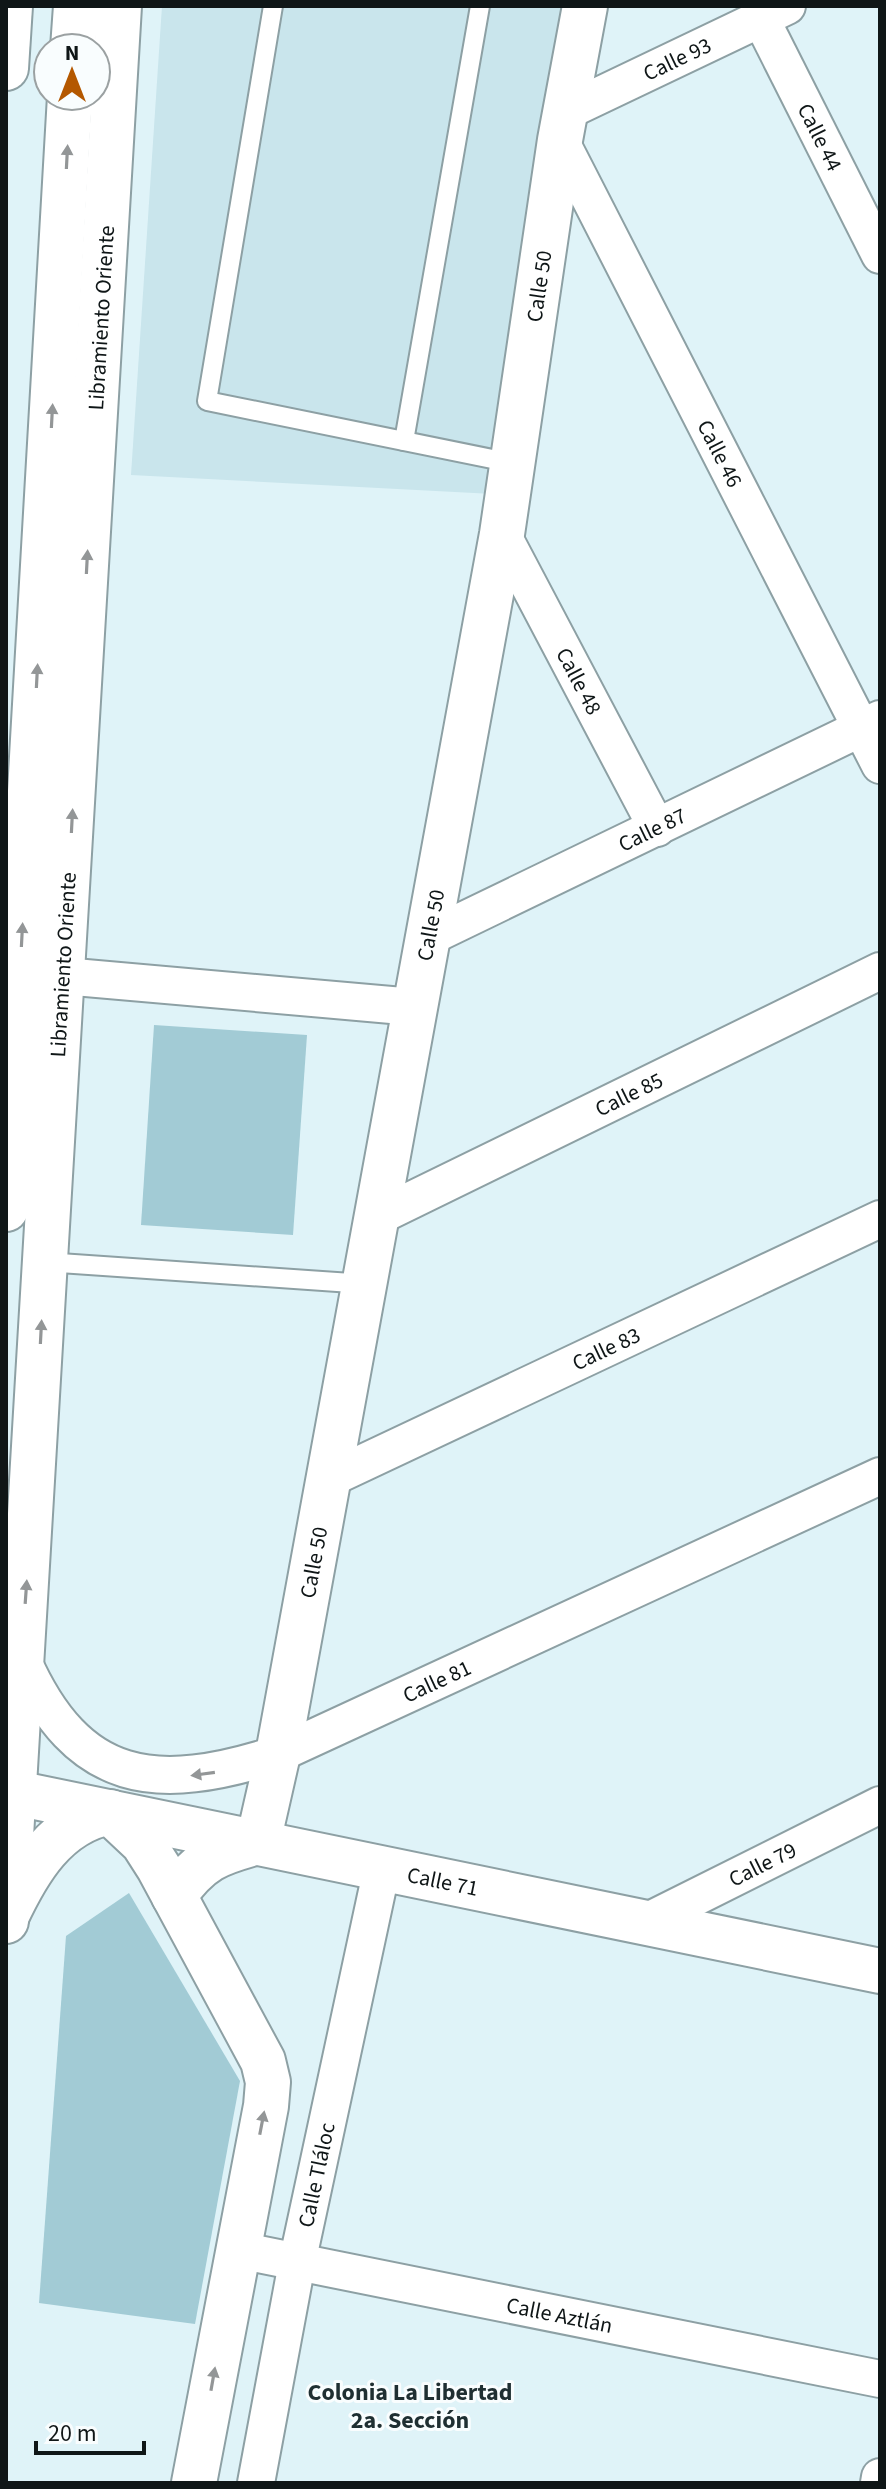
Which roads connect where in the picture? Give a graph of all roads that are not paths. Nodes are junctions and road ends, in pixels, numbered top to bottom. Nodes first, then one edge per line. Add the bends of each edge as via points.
1 (10, 6) edge
2 (76, 6) edge
3 (119, 6) edge
4 (273, 6) edge
5 (480, 6) edge
6 (585, 6) edge
7 (774, 12) edge
8 (74, 32) edge
9 (6, 68) edge
10 (69, 112) edge
11 (562, 126) junction
12 (880, 255) edge
13 (404, 441) junction
14 (512, 463) junction
15 (502, 534) junction
16 (871, 723) edge
17 (880, 765) edge
18 (657, 828) junction
19 (425, 939) junction
20 (880, 971) edge
21 (63, 976) junction
22 (414, 1007) junction
23 (6, 1209) edge
24 (379, 1216) junction
25 (880, 1219) edge
26 (45, 1262) junction
27 (367, 1284) junction
28 (880, 1476) edge
29 (331, 1478) junction
30 (14, 1676) edge
31 (278, 1754) junction
32 (10, 1792) edge
33 (880, 1805) edge
34 (110, 1812) junction
35 (258, 1842) junction
36 (382, 1868) junction
37 (174, 1896) junction
38 (6, 1917) edge
39 (646, 1922) junction
40 (880, 1971) edge
41 (238, 2250) junction
42 (297, 2263) junction
43 (880, 2379) edge
44 (880, 2477) edge
45 (194, 2483) edge
46 (256, 2483) edge
47 (879, 2483) edge

1 - 9 main road
2 - 8 main road
21 -> 3 main road, Libramiento Oriente
4 - 13 lane via 207,401
5 - 13 lane
6 - 11 main road, Calle 50
7 - 11 street, Calle 93
7 - 12 street, Calle 44
23 -> 10 main road, Libramiento Oriente
11 - 14 main road, Calle 50
11 - 16 street, Calle 46
13 - 14 lane
14 - 15 main road, Calle 50
15 - 18 street, Calle 48
15 - 19 main road, Calle 50
16 - 17 street, Calle 46
16 - 18 street, Calle 87
18 - 19 street, Calle 87
19 - 22 main road, Calle 50
20 - 24 street, Calle 85
21 - 22 street
21 - 26 main road, Libramiento Oriente
22 - 24 main road, Calle 50
24 - 27 main road, Calle 50
25 - 29 street, Calle 83
26 - 27 lane
30 -> 26 main road, Libramiento Oriente
27 - 29 main road, Calle 50
28 - 31 street, Calle 81
29 - 31 main road, Calle 50
31 -> 30 street, Calle 81 via 186,1776 115,1765 87,1751 62,1729
30 - 32 main road, Libramiento Oriente
31 - 35 main road, Calle 50
32 - 34 main road, Calle 71
32 - 38 main road, Libramiento Oriente
33 - 39 street, Calle 79
34 - 35 main road, Calle 71
34 - 37 main road via 143,1843
34 - 38 main road via 80,1822 45,1851
35 - 36 main road, Calle 71
35 - 37 main road via 207,1859
36 - 39 main road, Calle 71
36 - 42 street, Calle Tláloc
41 -> 37 main road via 268,2082 263,2061
39 - 40 main road, Calle 71
41 - 42 street, Calle Aztlán
45 -> 41 main road
42 - 43 street, Calle Aztlán
42 - 46 street, Calle Tláloc
44 - 47 street

